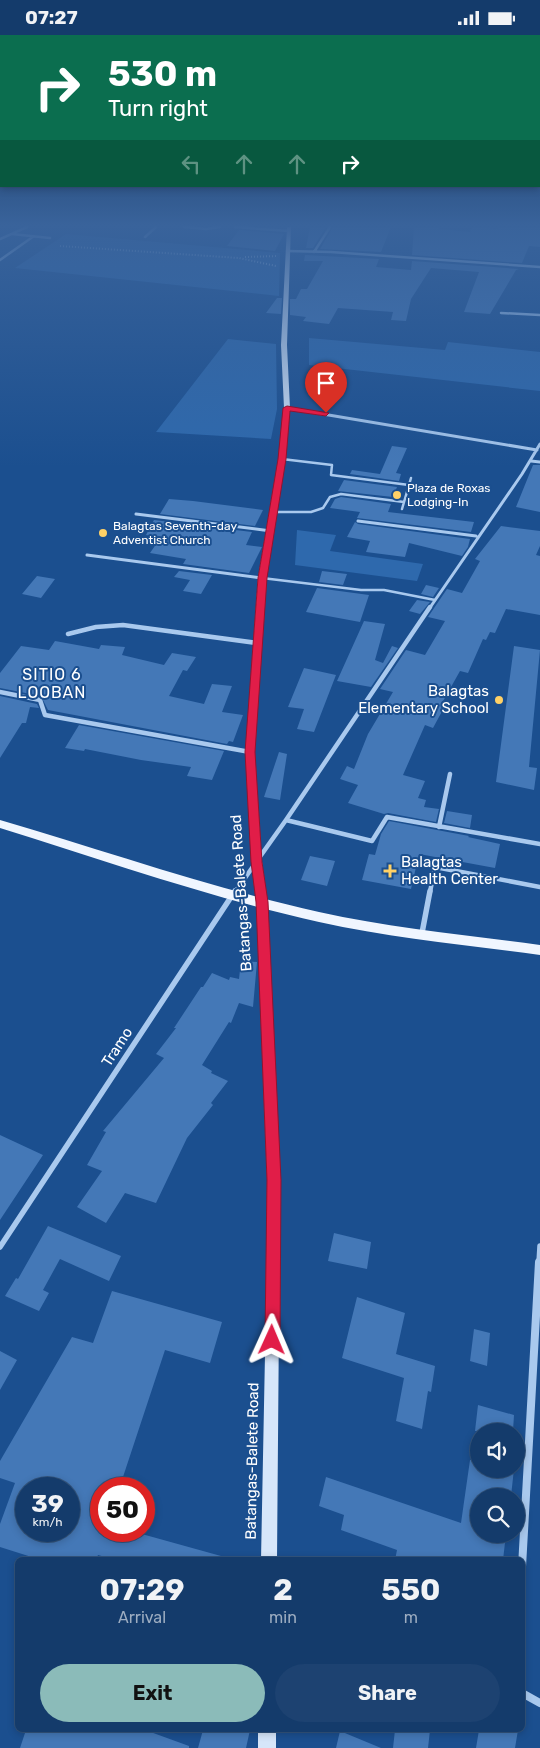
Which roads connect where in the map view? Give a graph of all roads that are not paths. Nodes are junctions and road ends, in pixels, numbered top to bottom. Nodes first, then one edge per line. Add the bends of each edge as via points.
1 (285, 307) edge
2 (501, 313) dead end
3 (540, 315) edge
4 (287, 408) junction
5 (540, 444) edge
6 (536, 450) junction
7 (282, 459) junction
8 (531, 461) junction
9 (540, 462) edge
10 (411, 478) dead end
11 (409, 485) junction
12 (404, 502) junction
13 (402, 509) dead end
14 (273, 512) junction
15 (136, 514) dead end
16 (358, 521) dead end
17 (271, 531) junction
18 (476, 536) junction
19 (87, 555) dead end
20 (262, 578) junction
21 (435, 600) junction
22 (68, 634) dead end
23 (257, 643) junction
24 (0, 692) edge
25 (250, 752) junction
26 (450, 774) dead end
27 (286, 820) junction
28 (0, 824) edge
29 (439, 827) junction
30 (540, 845) edge
31 (257, 862) junction
32 (540, 887) edge
33 (234, 894) junction
34 (262, 902) junction
35 (422, 933) junction
36 (540, 949) edge
37 (540, 1246) edge
38 (0, 1247) edge
39 (269, 1557) edge
40 (523, 1557) edge
41 (525, 1695) edge
42 (540, 1703) edge
43 (267, 1732) edge
44 (267, 1748) edge

1 - 4 main road, Batangas-Balete Road
2 - 3 street
4 - 6 street
4 - 7 main road, Batangas-Balete Road
5 - 6 street, Tramo
6 - 8 street, Tramo
7 - 11 lane via 332,465 331,475
7 - 14 main road, Batangas-Balete Road
8 - 9 street
8 - 18 street, Tramo
10 - 11 lane
11 - 12 lane
12 - 13 lane
12 - 14 lane via 342,494 330,497 323,508 311,512
14 - 17 main road, Batangas-Balete Road
15 - 17 street
16 - 18 street
17 - 20 main road, Batangas-Balete Road
18 - 21 street, Tramo
19 - 20 street
20 - 21 lane via 384,590
20 - 23 main road, Batangas-Balete Road
21 - 27 street, Tramo
22 - 23 street via 123,625
23 - 25 main road, Batangas-Balete Road
24 - 25 street via 40,700 45,715
25 - 31 main road, Batangas-Balete Road
26 - 29 street
27 - 29 street via 372,841 387,817
27 - 31 street, Tramo
28 - 33 main road
29 - 30 street
31 - 33 street, Tramo
31 - 34 main road, Batangas-Balete Road
32 - 35 street via 435,867
33 - 34 main road
33 - 38 street, Tramo
34 - 35 main road via 360,925
34 - 39 main road, Batangas-Balete Road via 274,1200
35 - 36 main road
37 - 40 street
41 - 42 street
43 - 44 main road

